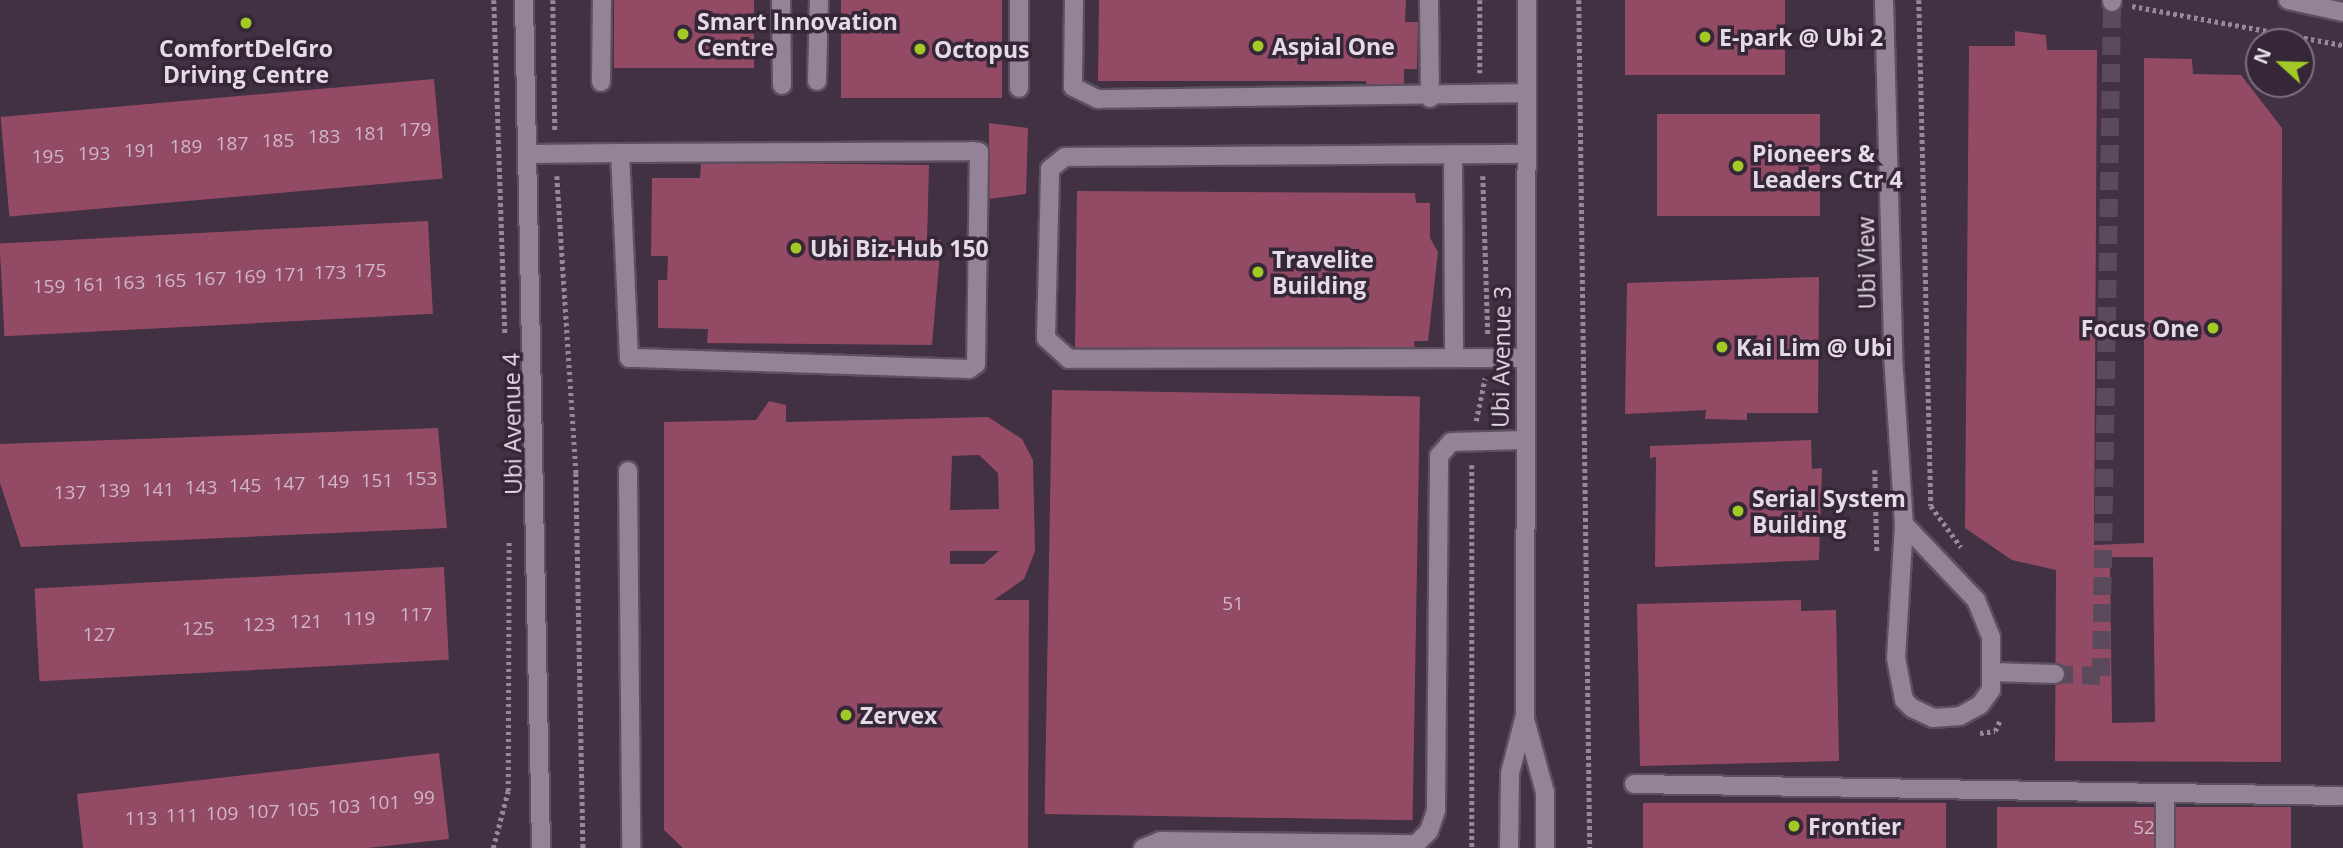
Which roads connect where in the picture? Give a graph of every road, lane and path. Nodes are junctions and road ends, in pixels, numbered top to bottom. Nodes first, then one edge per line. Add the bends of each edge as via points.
1 (494, 0) edge
2 (524, 0) edge
3 (553, 0) edge
4 (602, 0) edge
5 (781, 0) edge
6 (818, 0) edge
7 (1019, 0) edge
8 (1074, 0) edge
9 (1429, 0) edge
10 (1527, 0) edge
11 (1579, 0) edge
12 (1884, 0) edge
13 (1919, 0) edge
14 (2288, 0) edge
15 (2112, 1) edge
16 (2343, 12) edge
17 (2343, 45) edge
18 (817, 81) dead end
19 (601, 82) dead end
20 (782, 86) dead end
21 (1019, 88) dead end
22 (1526, 93) junction
23 (1430, 98) junction
24 (620, 153) junction
25 (531, 154) junction
26 (555, 154) junction
27 (1527, 154) junction
28 (1453, 155) junction
29 (505, 346) dead end
30 (1454, 358) junction
31 (1526, 358) junction
32 (1525, 440) junction
33 (628, 471) dead end
34 (1904, 524) junction
35 (509, 528) dead end
36 (1967, 555) dead end
37 (1991, 673) junction
38 (2055, 674) tunnel mouth
39 (2006, 710) dead end
40 (1525, 715) junction
41 (1972, 734) dead end
42 (1634, 783) dead end
43 (2165, 793) junction
44 (2341, 796) dead end
45 (493, 848) edge
46 (541, 848) edge
47 (583, 848) edge
48 (631, 848) edge
49 (1143, 848) edge
50 (1509, 848) edge
51 (1545, 848) edge
52 (1590, 848) edge
53 (2165, 848) edge

1 - 29 path
2 - 25 street, Ubi Avenue 4
3 - 26 path
4 - 19 street
5 - 20 street
6 - 18 street
7 - 21 street
8 - 23 street via 1071,76 1083,95
9 - 23 street
10 - 22 street, Ubi Avenue 3
11 - 52 path
12 - 34 street, Ubi View via 1893,355
13 - 36 path via 1931,506
14 - 16 street
15 - 17 path
22 - 23 street
22 - 27 street, Ubi Avenue 3
24 - 24 street via 629,358 969,369 976,364 979,152
24 - 26 street
25 - 26 street
25 - 46 street, Ubi Avenue 4
26 - 47 path via 576,473
27 - 28 street
27 - 31 street, Ubi Avenue 3
28 - 30 street
28 - 30 street via 1065,157 1050,169 1046,338 1069,359
30 - 31 street
31 - 32 street, Ubi Avenue 3
32 - 40 street, Ubi Avenue 3
32 - 49 street via 1451,442 1439,456 1436,811 1429,831 1416,844 1160,841
33 - 48 street
34 - 37 street, Ubi View via 1976,600 1991,637
34 - 37 street, Ubi View via 1896,658 1903,699 1933,718 1960,716 1980,705 1990,690
35 - 45 path via 508,791
37 - 38 street
39 - 41 path via 1995,731
40 - 50 street, Ubi Avenue 3 via 1510,773
40 - 51 street, Ubi Avenue 3 via 1545,792
42 - 43 street
43 - 44 street
43 - 53 street

